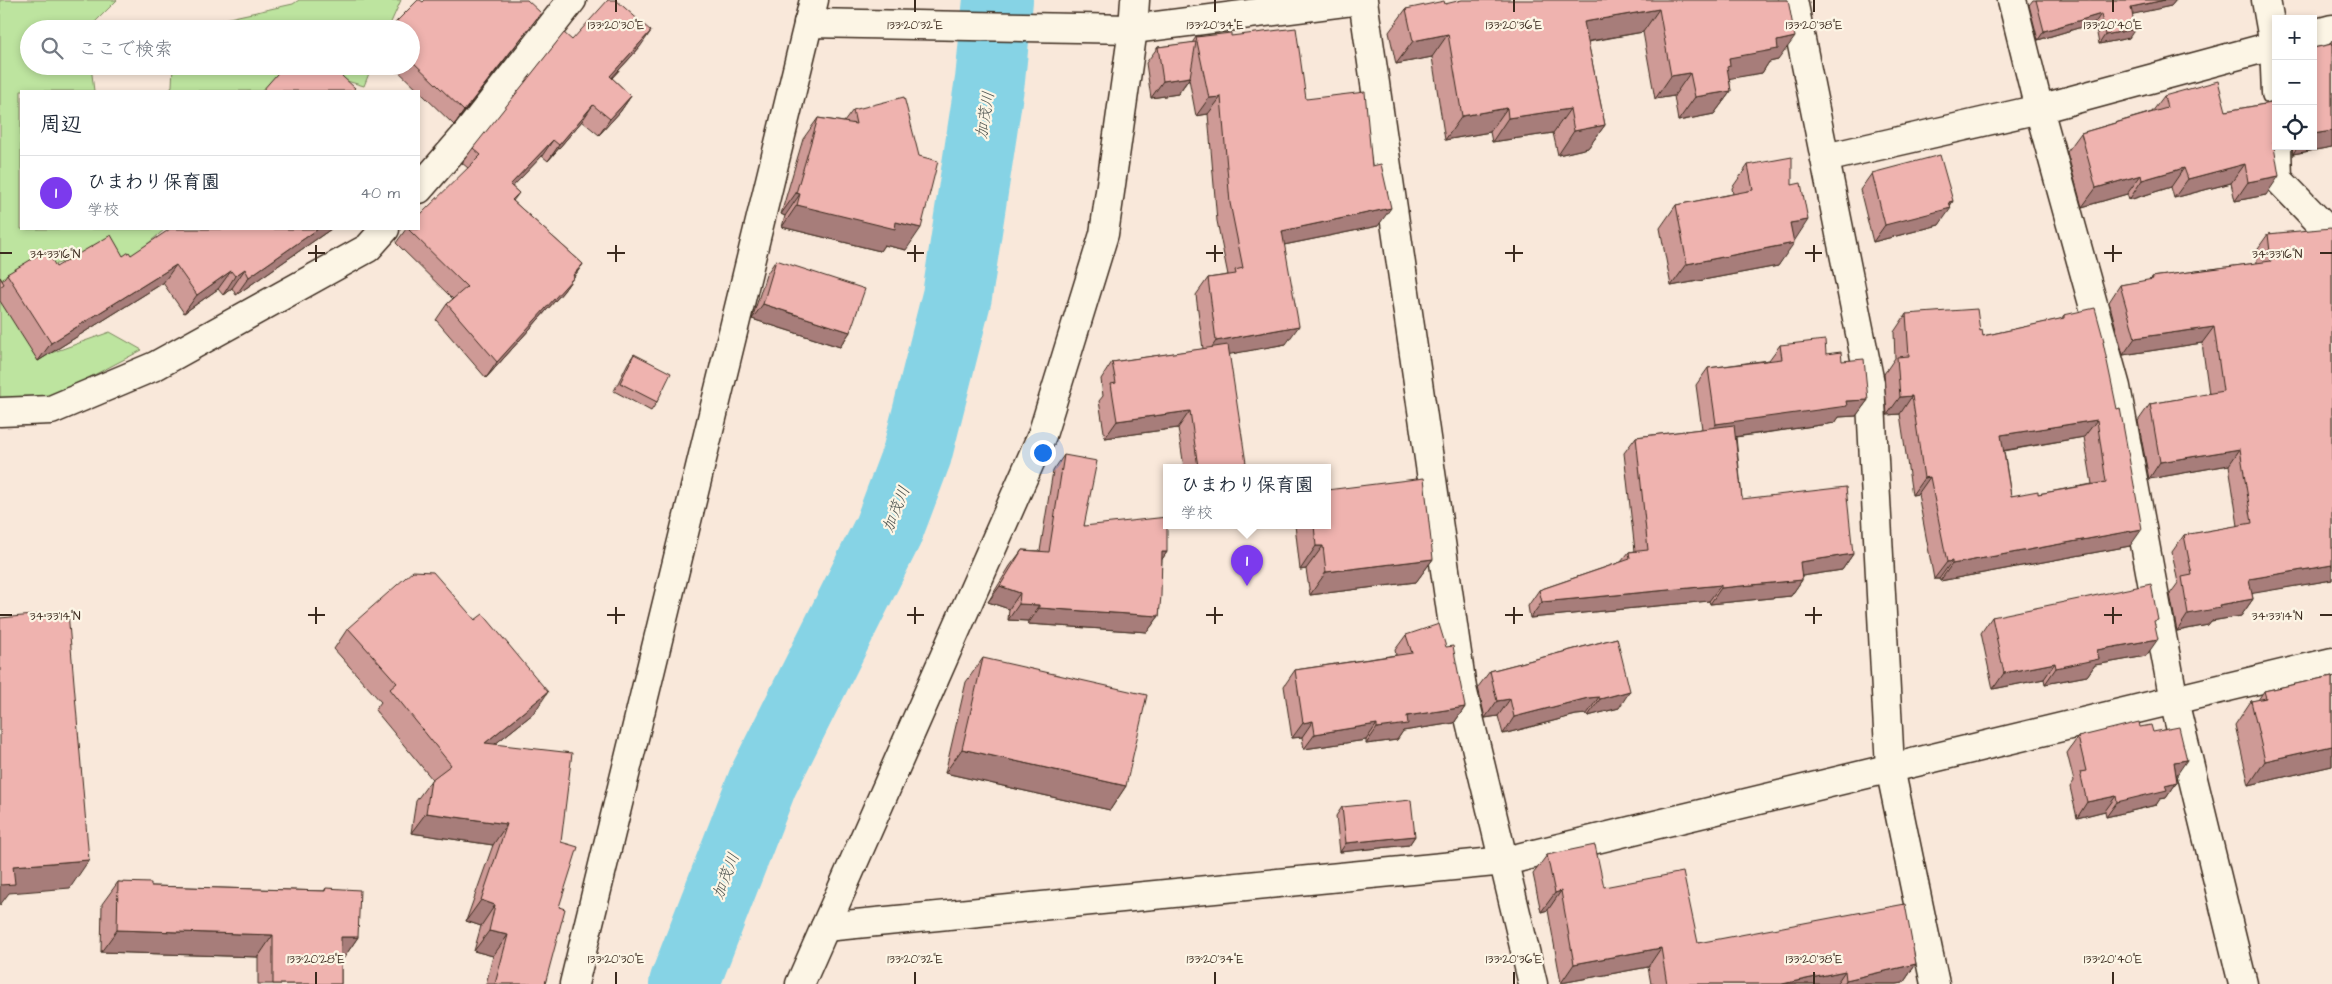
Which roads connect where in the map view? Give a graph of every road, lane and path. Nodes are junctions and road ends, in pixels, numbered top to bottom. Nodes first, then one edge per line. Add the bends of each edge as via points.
1 (572, 0) edge
2 (1135, 0) edge
3 (1361, 0) edge
4 (1793, 0) edge
5 (2012, 0) edge
6 (2266, 0) edge
7 (811, 12) edge
8 (1122, 29) junction
9 (2332, 29) edge
10 (2272, 30) edge
11 (2317, 33) edge
12 (2272, 46) edge
13 (2039, 109) junction
14 (2277, 150) edge
15 (1825, 158) junction
16 (420, 188) edge
17 (384, 230) edge
18 (2332, 235) edge
19 (0, 412) edge
20 (2332, 662) edge
21 (2174, 701) junction
22 (1890, 768) junction
23 (1505, 861) junction
24 (825, 927) junction
25 (574, 984) edge
26 (800, 984) edge
27 (1533, 984) edge
28 (1935, 984) edge
29 (2243, 984) edge

1 - 16 street
2 - 8 street
3 - 8 street
3 - 23 street via 1462,688
4 - 15 street
5 - 13 street
6 - 10 street
7 - 8 street via 915,25
7 - 25 street
8 - 24 street via 1104,234 1042,435
9 - 11 street
12 - 13 street
13 - 15 street
13 - 21 street via 2116,387
14 - 18 street via 2278,179
15 - 22 street via 1870,383
17 - 19 street via 368,248 155,366 51,410
20 - 21 street
21 - 22 street
21 - 29 street
22 - 23 street
22 - 28 street
23 - 24 street
23 - 27 street
24 - 26 street

